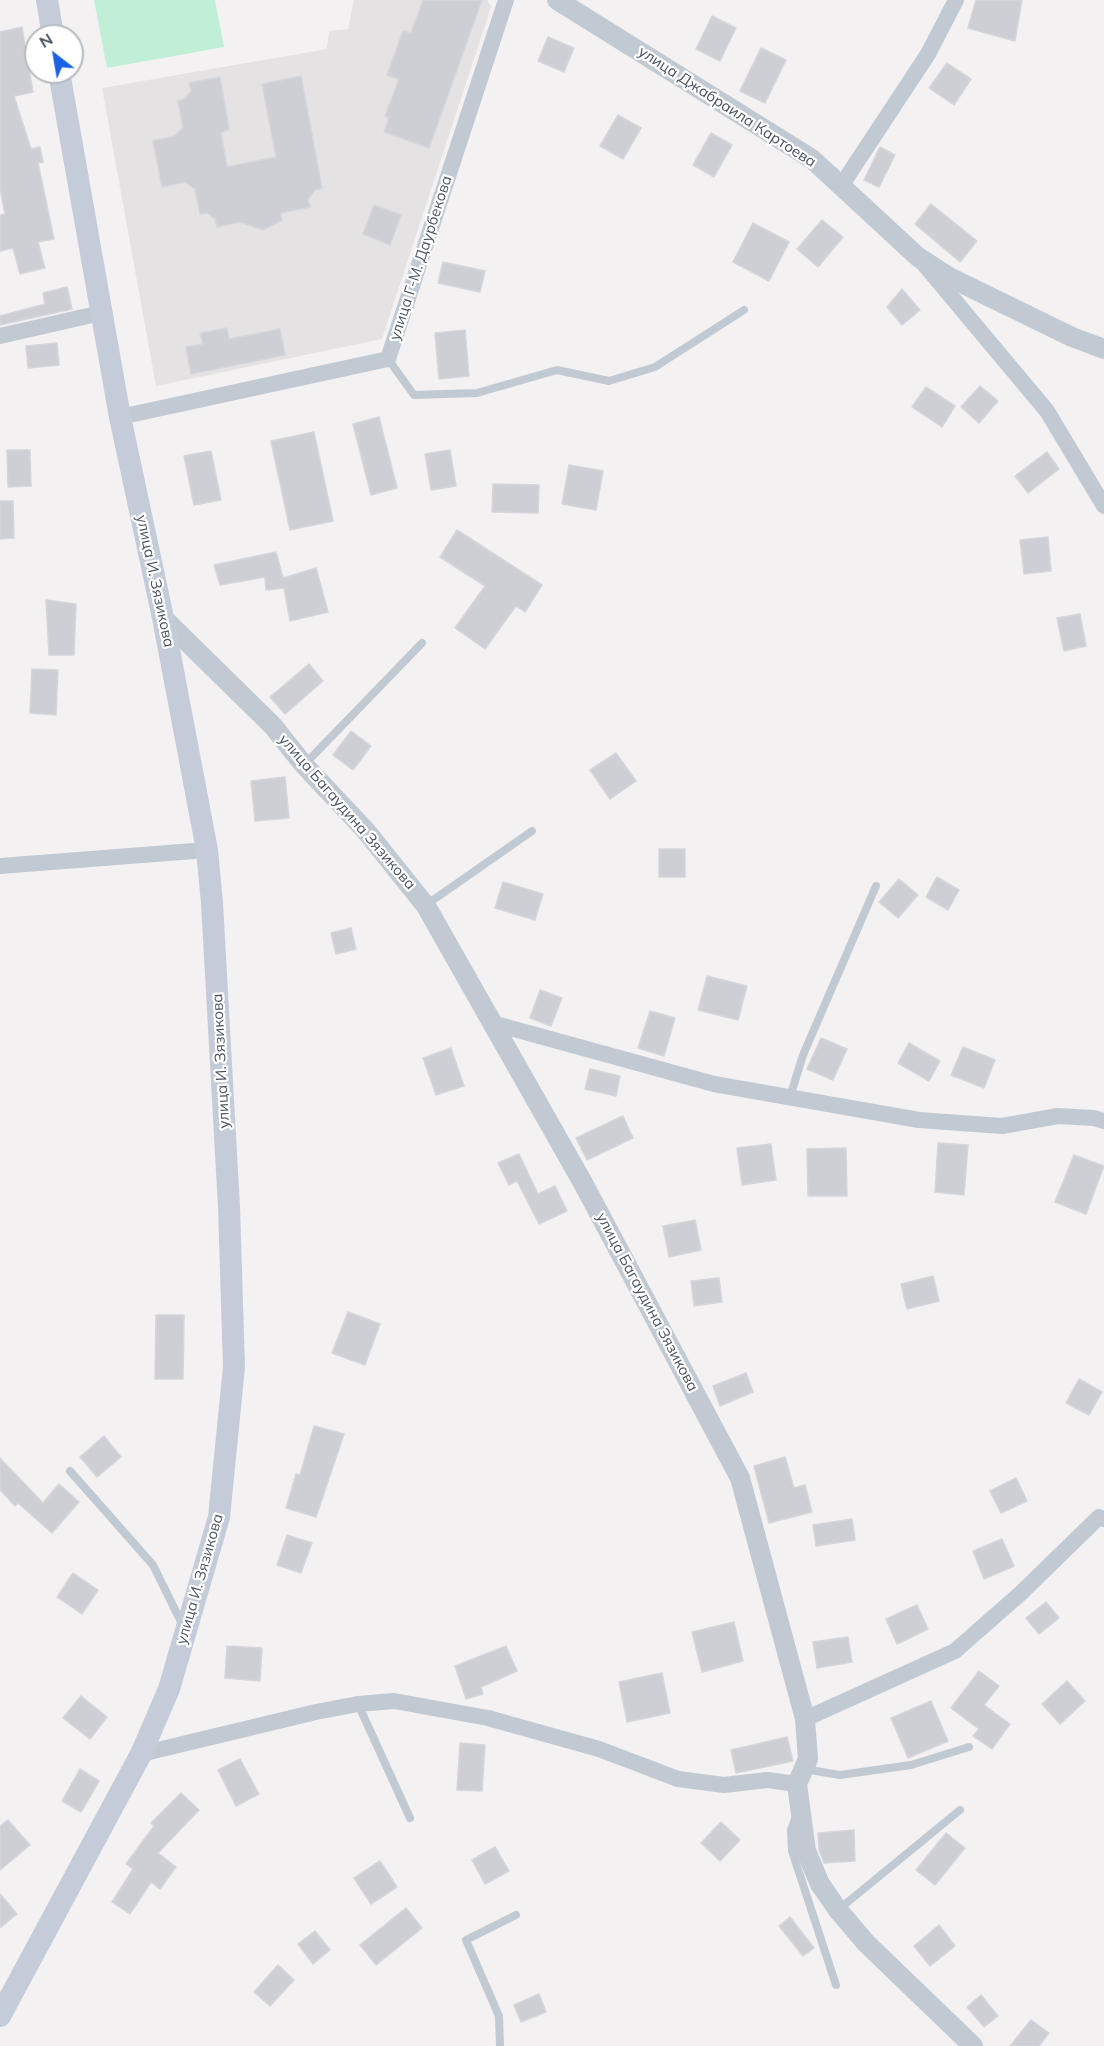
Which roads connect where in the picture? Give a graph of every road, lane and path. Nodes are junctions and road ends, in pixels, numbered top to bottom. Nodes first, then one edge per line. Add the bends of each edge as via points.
1 (47, 0) edge
2 (506, 0) edge
3 (557, 0) edge
4 (956, 0) edge
5 (51, 24) edge
6 (61, 84) edge
7 (841, 186) junction
8 (918, 257) junction
9 (744, 310) dead end
10 (101, 313) junction
11 (0, 336) edge
12 (1104, 349) edge
13 (388, 359) junction
14 (120, 417) junction
15 (1104, 506) edge
16 (163, 618) junction
17 (422, 643) dead end
18 (304, 765) junction
19 (532, 831) dead end
20 (207, 850) junction
21 (0, 866) edge
22 (876, 886) dead end
23 (426, 906) junction
24 (492, 1023) junction
25 (790, 1097) junction
26 (1104, 1121) edge
27 (70, 1471) dead end
28 (1104, 1519) edge
29 (185, 1631) junction
30 (358, 1704) junction
31 (804, 1719) junction
32 (969, 1747) dead end
33 (141, 1754) junction
34 (800, 1777) junction
35 (800, 1804) junction
36 (960, 1810) dead end
37 (410, 1818) dead end
38 (838, 1910) junction
39 (516, 1915) dead end
40 (836, 1985) dead end
41 (0, 2016) edge
42 (501, 2046) edge
43 (973, 2046) edge

1 - 5 main road
2 - 13 street, улица Г-М. Даурбекова
3 - 7 street, улица Джабраила Картоева via 812,159
4 - 7 street via 928,54
6 - 10 main road, улица И. Зязикова
7 - 8 street, улица Джабраила Картоева
8 - 12 street, улица Джабраила Картоева via 949,277
8 - 15 street via 1047,411
9 - 13 lane via 655,368 609,381 557,370 477,393 414,395
10 - 11 street
10 - 14 main road, улица И. Зязикова
13 - 14 street, улица Г-М. Даурбекова
14 - 16 main road, улица И. Зязикова
16 - 18 street, улица Багаудина Зязикова via 273,726
16 - 20 main road, улица И. Зязикова
17 - 18 lane
18 - 23 street, улица Багаудина Зязикова via 366,831
19 - 23 lane
20 - 21 street
20 - 29 main road, улица И. Зязикова via 234,1367 219,1517
22 - 25 lane via 803,1055
23 - 24 street, улица Багаудина Зязикова
24 - 25 street via 714,1084
24 - 31 street, улица Багаудина Зязикова via 740,1478
25 - 26 street via 919,1120 1002,1126 1058,1116
27 - 29 lane via 153,1565
28 - 31 street via 1099,1517 956,1651
29 - 33 main road, улица И. Зязикова via 169,1689
30 - 33 street
30 - 34 street via 394,1701 488,1718 599,1749 678,1779 724,1785
30 - 37 lane
31 - 34 street, улица Багаудина Зязикова via 808,1759
32 - 34 lane via 911,1765
33 - 41 main road, улица И. Зязикова
34 - 35 street, улица Багаудина Зязикова
35 - 38 street, улица Багаудина Зязикова via 806,1851 820,1884
35 - 40 lane via 791,1830 792,1851
36 - 38 lane
38 - 43 street, улица Багаудина Зязикова via 866,1943
39 - 42 lane via 466,1940 499,2016

